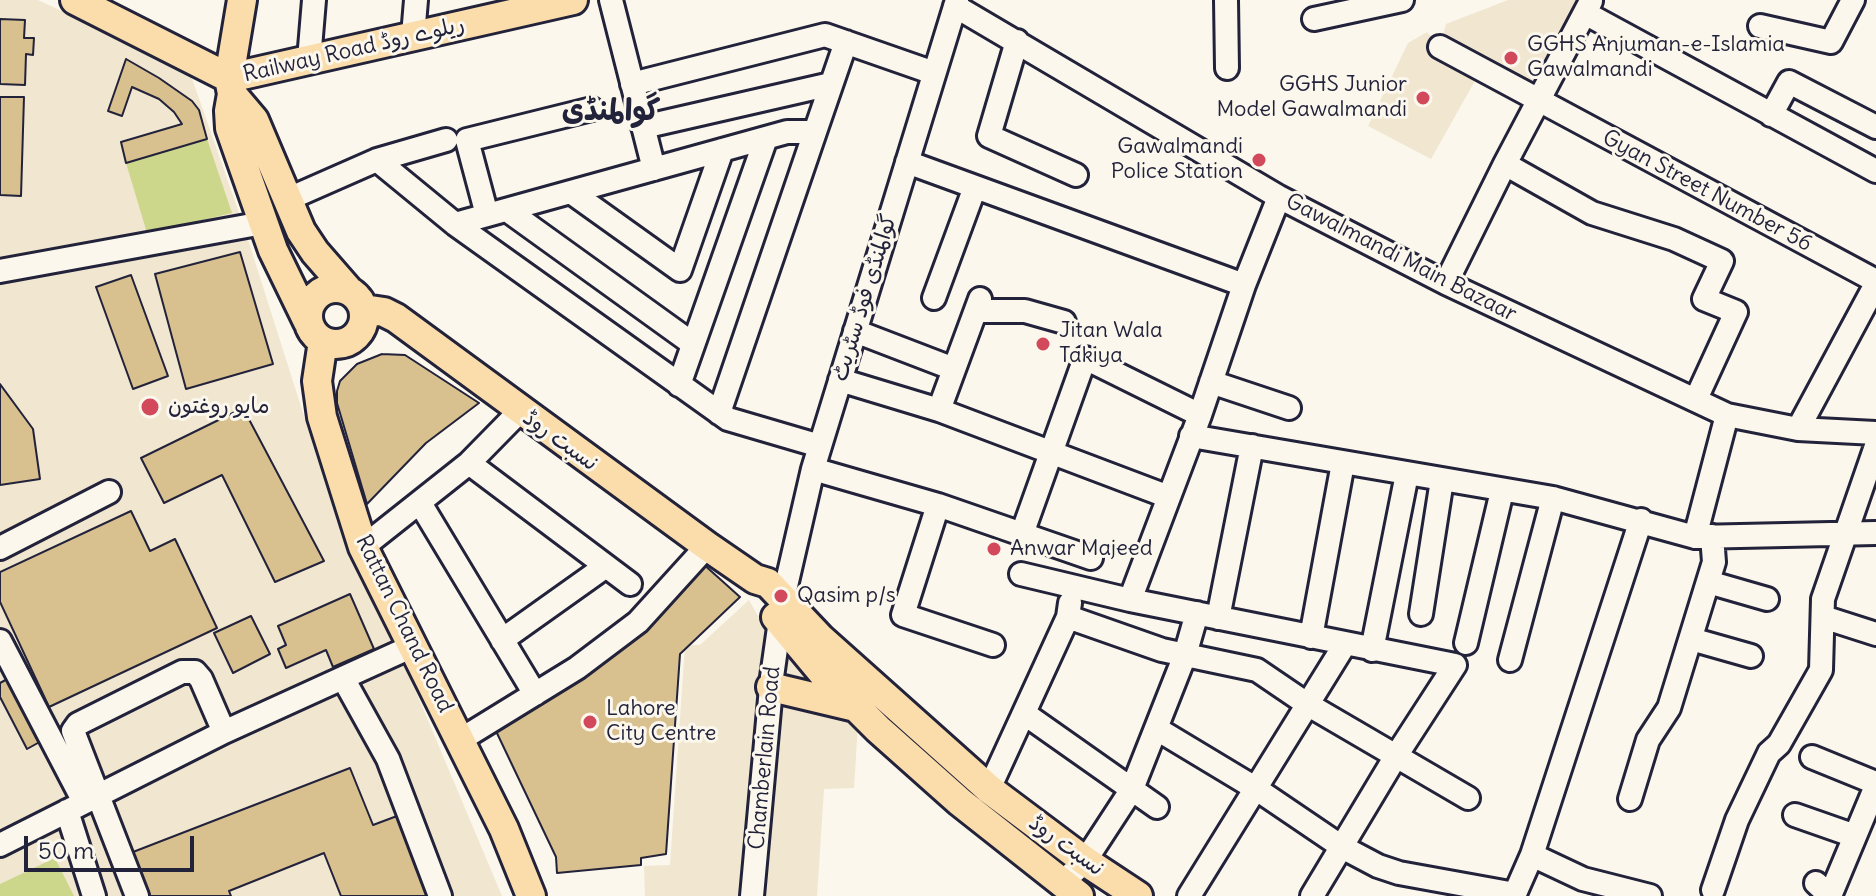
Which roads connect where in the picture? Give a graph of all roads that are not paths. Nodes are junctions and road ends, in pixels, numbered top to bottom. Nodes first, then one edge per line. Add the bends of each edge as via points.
1 (75, 0) edge
2 (242, 0) edge
3 (314, 0) edge
4 (416, 0) edge
5 (573, 0) edge
6 (611, 0) edge
7 (1226, 0) edge
8 (1402, 0) edge
9 (1853, 0) edge
10 (956, 3) edge
11 (516, 6) edge
12 (1588, 7) edge
13 (1314, 19) dead end
14 (1760, 26) dead end
15 (413, 36) junction
16 (1017, 41) junction
17 (846, 42) junction
18 (1440, 47) dead end
19 (309, 60) junction
20 (1227, 68) dead end
21 (934, 73) junction
22 (632, 84) junction
23 (831, 84) junction
24 (231, 86) junction
25 (1539, 101) junction
26 (592, 109) dead end
27 (1771, 115) junction
28 (643, 127) junction
29 (1876, 127) edge
30 (815, 132) junction
31 (766, 138) junction
32 (446, 140) dead end
33 (722, 150) junction
34 (377, 160) junction
35 (907, 162) junction
36 (1505, 164) junction
37 (1868, 167) edge
38 (654, 169) junction
39 (1076, 175) dead end
40 (975, 187) junction
41 (571, 192) junction
42 (1279, 197) junction
43 (286, 200) junction
44 (497, 213) junction
45 (263, 223) junction
46 (455, 224) junction
47 (0, 271) edge
48 (1876, 282) edge
49 (1446, 283) junction
50 (1244, 285) junction
51 (934, 298) dead end
52 (356, 300) junction
53 (1064, 322) dead end
54 (855, 331) junction
55 (316, 332) junction
56 (693, 344) junction
57 (954, 369) junction
58 (840, 380) junction
59 (1211, 382) junction
60 (679, 385) junction
61 (1696, 399) junction
62 (1289, 408) dead end
63 (939, 410) junction
64 (520, 411) junction
65 (719, 413) junction
66 (1727, 415) junction
67 (1196, 425) junction
68 (1798, 429) junction
69 (1876, 433) edge
70 (820, 446) junction
71 (1252, 446) junction
72 (1876, 446) edge
73 (1051, 452) junction
74 (469, 463) junction
75 (1343, 463) junction
76 (813, 469) junction
77 (1407, 474) junction
78 (1442, 480) junction
79 (1502, 491) junction
80 (109, 492) dead end
81 (1169, 497) junction
82 (1553, 498) junction
83 (420, 503) junction
84 (938, 505) junction
85 (1641, 520) junction
86 (1848, 533) junction
87 (1876, 533) edge
88 (1022, 534) junction
89 (1703, 536) junction
90 (707, 546) junction
91 (363, 547) junction
92 (0, 548) edge
93 (1091, 558) dead end
94 (606, 566) junction
95 (1021, 574) dead end
96 (1708, 582) junction
97 (630, 584) dead end
98 (1073, 586) junction
99 (1767, 599) dead end
100 (1130, 600) junction
101 (781, 610) junction
102 (1421, 614) dead end
103 (1207, 616) junction
104 (1068, 617) junction
105 (1823, 617) junction
106 (1876, 634) edge
107 (1311, 637) junction
108 (1691, 639) junction
109 (502, 640) junction
110 (0, 641) edge
111 (1466, 643) dead end
112 (1345, 644) junction
113 (993, 645) dead end
114 (413, 646) junction
115 (1372, 650) junction
116 (1185, 655) junction
117 (1751, 656) dead end
118 (1510, 660) dead end
119 (343, 678) junction
120 (771, 687) junction
121 (535, 694) junction
122 (1307, 704) junction
123 (859, 708) junction
124 (1025, 714) junction
125 (1157, 729) junction
126 (224, 732) junction
127 (460, 740) junction
128 (1396, 756) junction
129 (1812, 757) dead end
130 (1876, 784) edge
131 (1255, 788) junction
132 (989, 789) junction
133 (1132, 789) junction
134 (1468, 798) dead end
135 (1630, 799) dead end
136 (84, 803) junction
137 (1157, 807) dead end
138 (1795, 815) dead end
139 (1855, 836) junction
140 (0, 845) edge
141 (1342, 847) junction
142 (1532, 855) junction
143 (1085, 861) junction
144 (1823, 889) edge
145 (1070, 890) edge
146 (1713, 890) dead end
147 (1514, 895) edge
148 (94, 896) edge
149 (137, 896) edge
150 (440, 896) edge
151 (531, 896) edge
152 (752, 896) edge
153 (1138, 896) edge
154 (1189, 896) edge
155 (1312, 896) edge
156 (1650, 896) edge

1 - 24 main road
2 - 24 main road
3 - 19 street
4 - 15 street
5 - 11 main road, Railway Road ریلوے روڈ
6 - 22 street
7 - 20 street
8 - 13 street
9 - 14 street via 1831,42
10 - 16 street, Gawalmandi Main Bazaar
10 - 21 street, گوالمنڈی فوڈ سٹریٹ
11 - 15 main road, Railway Road ریلوے روڈ
12 - 25 street
12 - 27 street
15 - 19 main road, Railway Road ریلوے روڈ
16 - 39 street via 989,136
16 - 42 street, Gawalmandi Main Bazaar
17 - 21 street
17 - 22 street via 825,35
17 - 23 street
18 - 25 street, Gyan Street Number 56
19 - 24 main road, Railway Road ریلوے روڈ
21 - 35 street, گوالمنڈی فوڈ سٹریٹ
22 - 28 street
23 - 28 street
23 - 30 street
24 - 43 main road via 254,120
24 - 45 main road via 230,128
25 - 36 street
25 - 48 street, Gyan Street Number 56
26 - 44 street via 467,140
27 - 29 street via 1789,82
27 - 37 street
28 - 38 street
29 - 37 street
30 - 31 street
30 - 65 street
31 - 33 street
31 - 56 street
32 - 34 street
33 - 38 street
33 - 41 street via 680,270
34 - 43 street
34 - 46 street
35 - 40 street
35 - 54 street, گوالمنڈی فوڈ سٹریٹ
36 - 49 street
36 - 61 street via 1592,213 1674,239 1722,261 1704,299 1736,312
38 - 41 street
40 - 50 street
40 - 51 street
41 - 44 street
42 - 49 street, Gawalmandi Main Bazaar
42 - 50 street
43 - 52 main road via 315,252
44 - 46 street
44 - 56 street
45 - 47 street
45 - 55 main road via 282,272
46 - 60 street
48 - 68 street
49 - 61 street, Gawalmandi Main Bazaar
50 - 59 street
52 - 55 main road via 340,288 323,292 311,304
52 - 55 main road via 363,326 354,339 339,344
52 - 64 main road, نسبت روڈ via 396,318
53 - 57 street via 978,305
54 - 57 street
54 - 58 street, گوالمنڈی فوڈ سٹریٹ
55 - 91 main road, Rattan Chand Road via 322,417
56 - 60 street
57 - 63 street
58 - 63 street
58 - 70 street, گوالمنڈی فوڈ سٹریٹ
59 - 62 street
59 - 67 street
60 - 65 street
61 - 66 street, Gawalmandi Main Bazaar
63 - 73 street
64 - 74 street
64 - 90 main road, نسبت روڈ
65 - 70 street
66 - 68 street, Gawalmandi Main Bazaar
66 - 89 street
67 - 71 street
67 - 73 street via 1085,358
67 - 81 street
68 - 69 street, Gawalmandi Main Bazaar
70 - 76 street, گوالمنڈی فوڈ سٹریٹ
71 - 75 street
71 - 103 street
72 - 86 street
73 - 81 street
73 - 88 street
74 - 83 street
74 - 94 street
75 - 77 street
75 - 107 street
76 - 84 street
76 - 101 street, گوالمنڈی فوڈ سٹریٹ
77 - 78 street
77 - 115 street
78 - 79 street
78 - 102 street
79 - 82 street
79 - 111 street
80 - 92 street
81 - 100 street
82 - 85 street
82 - 118 street
83 - 91 street
83 - 109 street
84 - 88 street
84 - 113 street via 903,615
85 - 89 street
85 - 142 street
86 - 87 street
86 - 89 street
86 - 105 street via 1823,599
88 - 93 street
89 - 96 street via 1714,562
90 - 101 main road, نسبت روڈ via 768,583
90 - 121 street via 638,622
91 - 114 main road, Rattan Chand Road
94 - 97 street
94 - 109 street
95 - 98 street
96 - 99 street
96 - 108 street
98 - 100 street
98 - 104 street
100 - 103 street
101 - 120 street, Chamberlain Road
101 - 123 main road, نسبت روڈ via 820,670
101 - 132 main road, نسبت روڈ via 821,639
103 - 107 street
103 - 116 street
104 - 116 street
104 - 124 street
105 - 106 street
105 - 146 street via 1821,670 1769,753 1737,820
107 - 112 street
108 - 117 street
108 - 135 street via 1669,708 1648,740
109 - 121 street
110 - 136 street
112 - 115 street
112 - 122 street
114 - 119 street
114 - 127 main road, Rattan Chand Road
115 - 128 street via 1455,665
116 - 122 street via 1257,670
116 - 125 street
119 - 126 street
119 - 150 street via 388,759
120 - 123 main road
120 - 152 street, Chamberlain Road
121 - 127 street
122 - 128 street
122 - 131 street
123 - 145 main road, نسبت روڈ via 960,802
124 - 132 street
124 - 133 street
125 - 131 street
125 - 133 street
126 - 136 street
126 - 136 street via 195,672 182,672 78,724 73,731
127 - 151 main road, Rattan Chand Road
128 - 134 street
128 - 141 street
129 - 130 street
130 - 139 street
131 - 141 street
131 - 154 street
132 - 143 main road, نسبت روڈ
133 - 137 street
133 - 143 street
136 - 140 street
136 - 148 street
136 - 149 street
138 - 139 street
139 - 144 street
141 - 147 street via 1391,871
141 - 155 street
142 - 147 street
142 - 156 street via 1583,879
143 - 145 street
143 - 153 main road, نسبت روڈ

